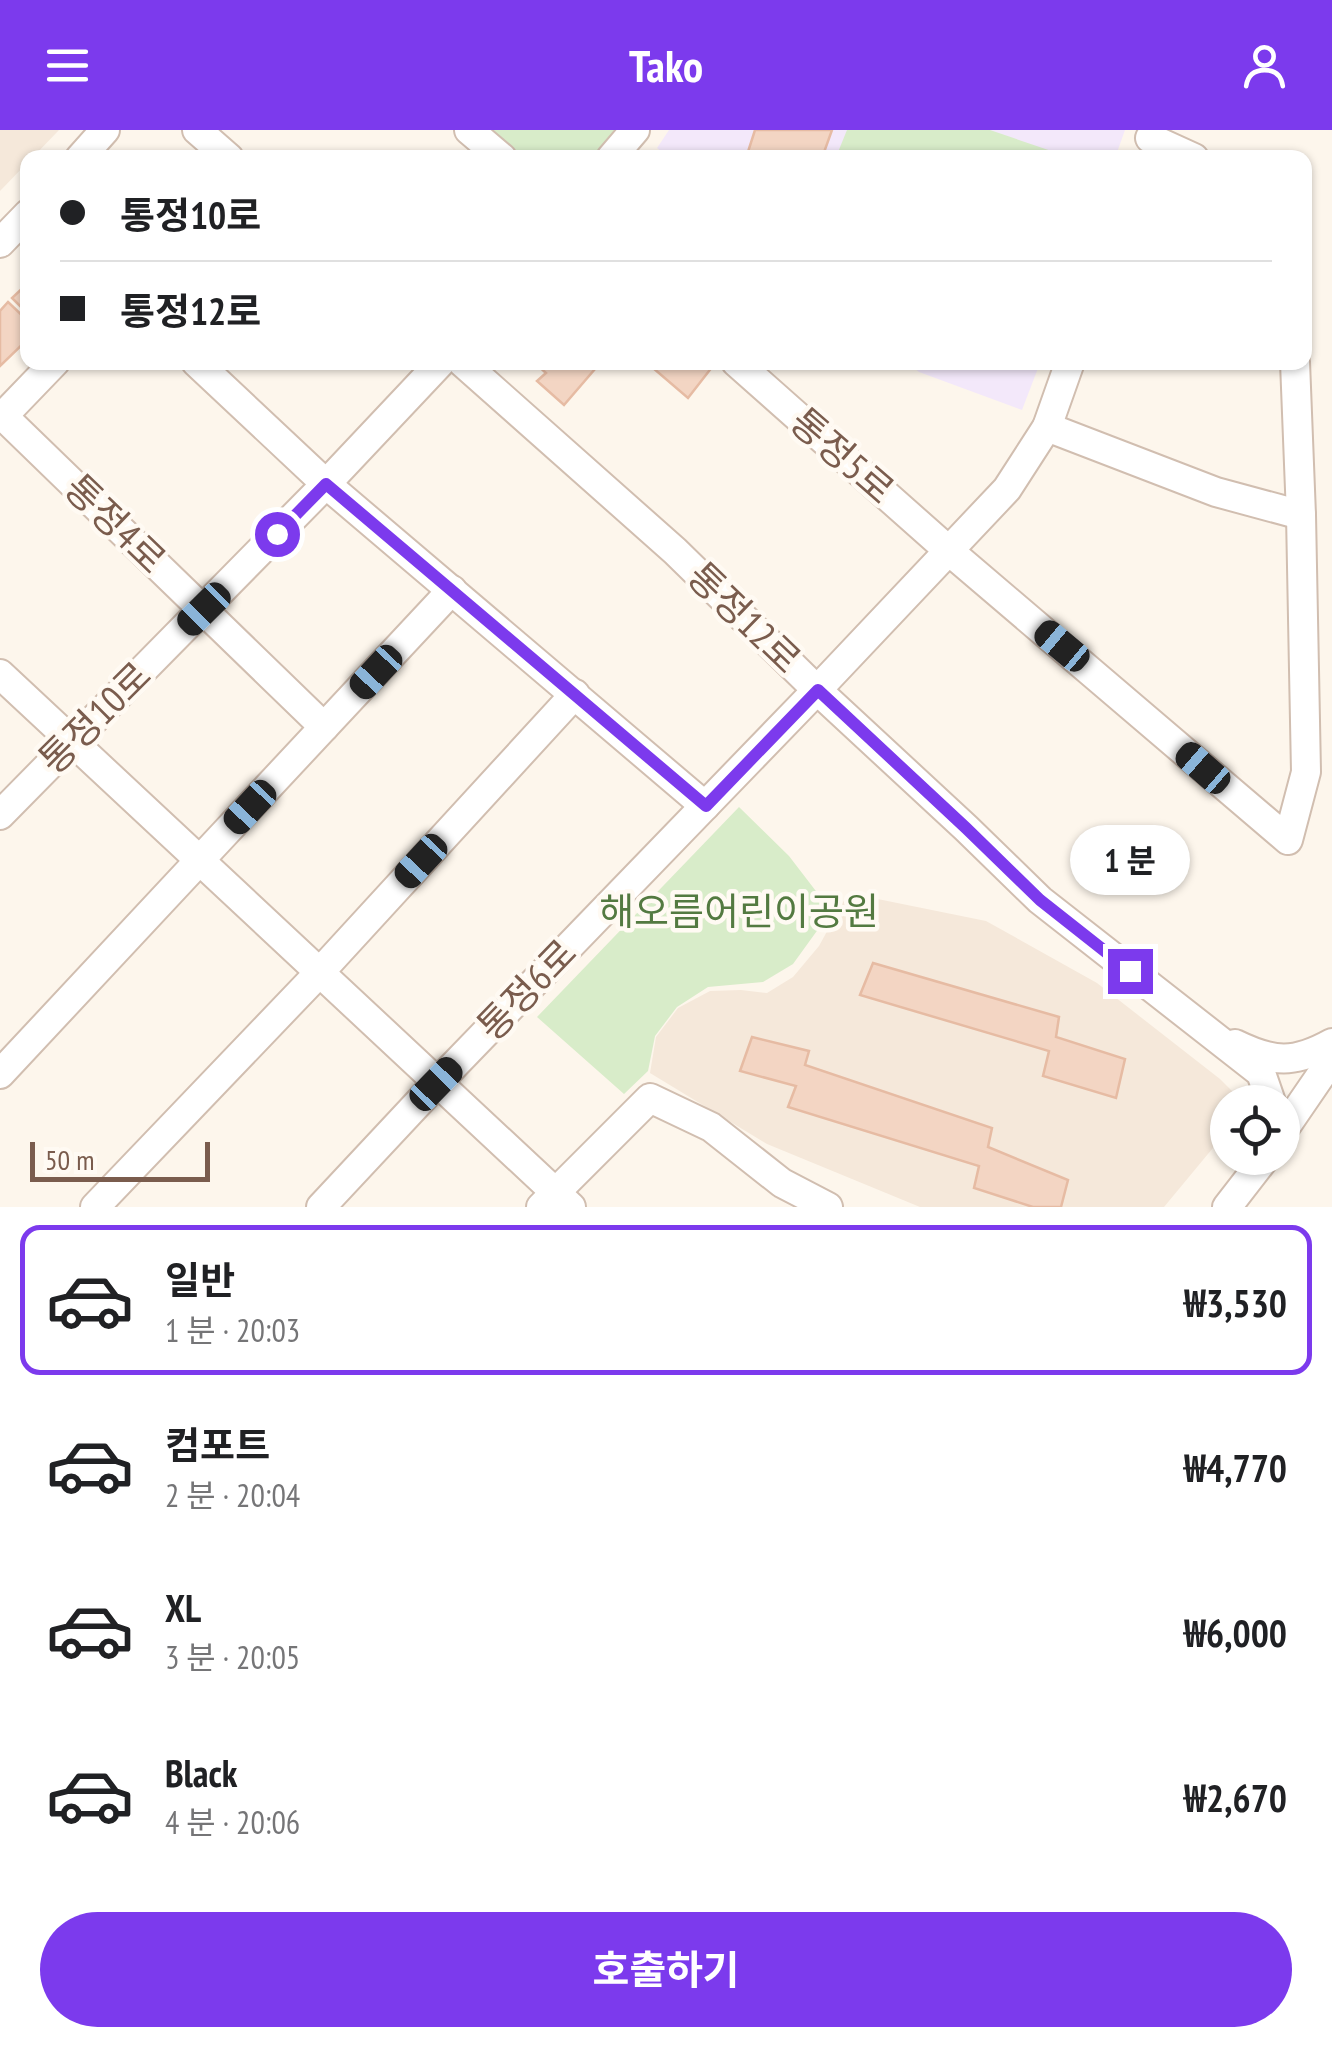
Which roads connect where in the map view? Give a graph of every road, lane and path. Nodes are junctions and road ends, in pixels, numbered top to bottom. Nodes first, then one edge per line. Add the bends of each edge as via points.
1 (105, 130) edge
2 (197, 130) edge
3 (469, 130) edge
4 (635, 130) edge
5 (87, 150) edge
6 (220, 150) edge
7 (493, 150) edge
8 (618, 150) edge
9 (20, 223) edge
10 (0, 244) edge
11 (47, 370) edge
12 (205, 370) edge
13 (433, 370) edge
14 (471, 370) edge
15 (745, 370) edge
16 (1067, 370) edge
17 (1295, 370) edge
18 (1046, 427) junction
19 (326, 484) junction
20 (1301, 515) junction
21 (948, 550) junction
22 (452, 590) junction
23 (204, 609) junction
24 (0, 674) edge
25 (818, 690) junction
26 (574, 694) junction
27 (324, 727) junction
28 (71, 741) junction
29 (706, 806) junction
30 (0, 814) edge
31 (200, 860) junction
32 (319, 972) junction
33 (1206, 1030) junction
34 (1332, 1043) edge
35 (1332, 1059) edge
36 (0, 1074) edge
37 (436, 1084) junction
38 (1265, 1085) edge
39 (1300, 1106) edge
40 (1252, 1175) edge
41 (556, 1202) edge
42 (95, 1207) edge
43 (321, 1207) edge
44 (828, 1207) edge
45 (1227, 1207) edge

1 - 5 street
2 - 6 street
3 - 7 street
4 - 8 street
9 - 10 street
11 - 23 street, 통정4로 via 3,416
12 - 19 street
13 - 19 street, 통정10로
14 - 25 street, 통정12로 via 675,551
15 - 21 street, 통정5로
16 - 18 street, 통정6로
17 - 20 street
18 - 20 street via 1216,492
18 - 21 street, 통정6로 via 1007,488
19 - 22 street
19 - 23 street, 통정10로
20 - 21 street via 1306,772 1288,840
21 - 25 street, 통정6로
22 - 26 street
22 - 27 street
23 - 27 street, 통정4로
23 - 28 street, 통정10로
24 - 28 street
25 - 29 street, 통정6로
25 - 33 street, 통정12로 via 1040,900
26 - 29 street
26 - 32 street
27 - 31 street
28 - 30 street, 통정10로
28 - 31 street
29 - 37 street, 통정6로
31 - 32 street
31 - 36 street
32 - 37 street
32 - 42 street
33 - 34 street via 1278,1059 1308,1056
33 - 38 street via 1260,1073
35 - 39 street
37 - 41 street
37 - 43 street, 통정6로
40 - 45 street
41 - 44 street via 650,1098 711,1126 782,1182

